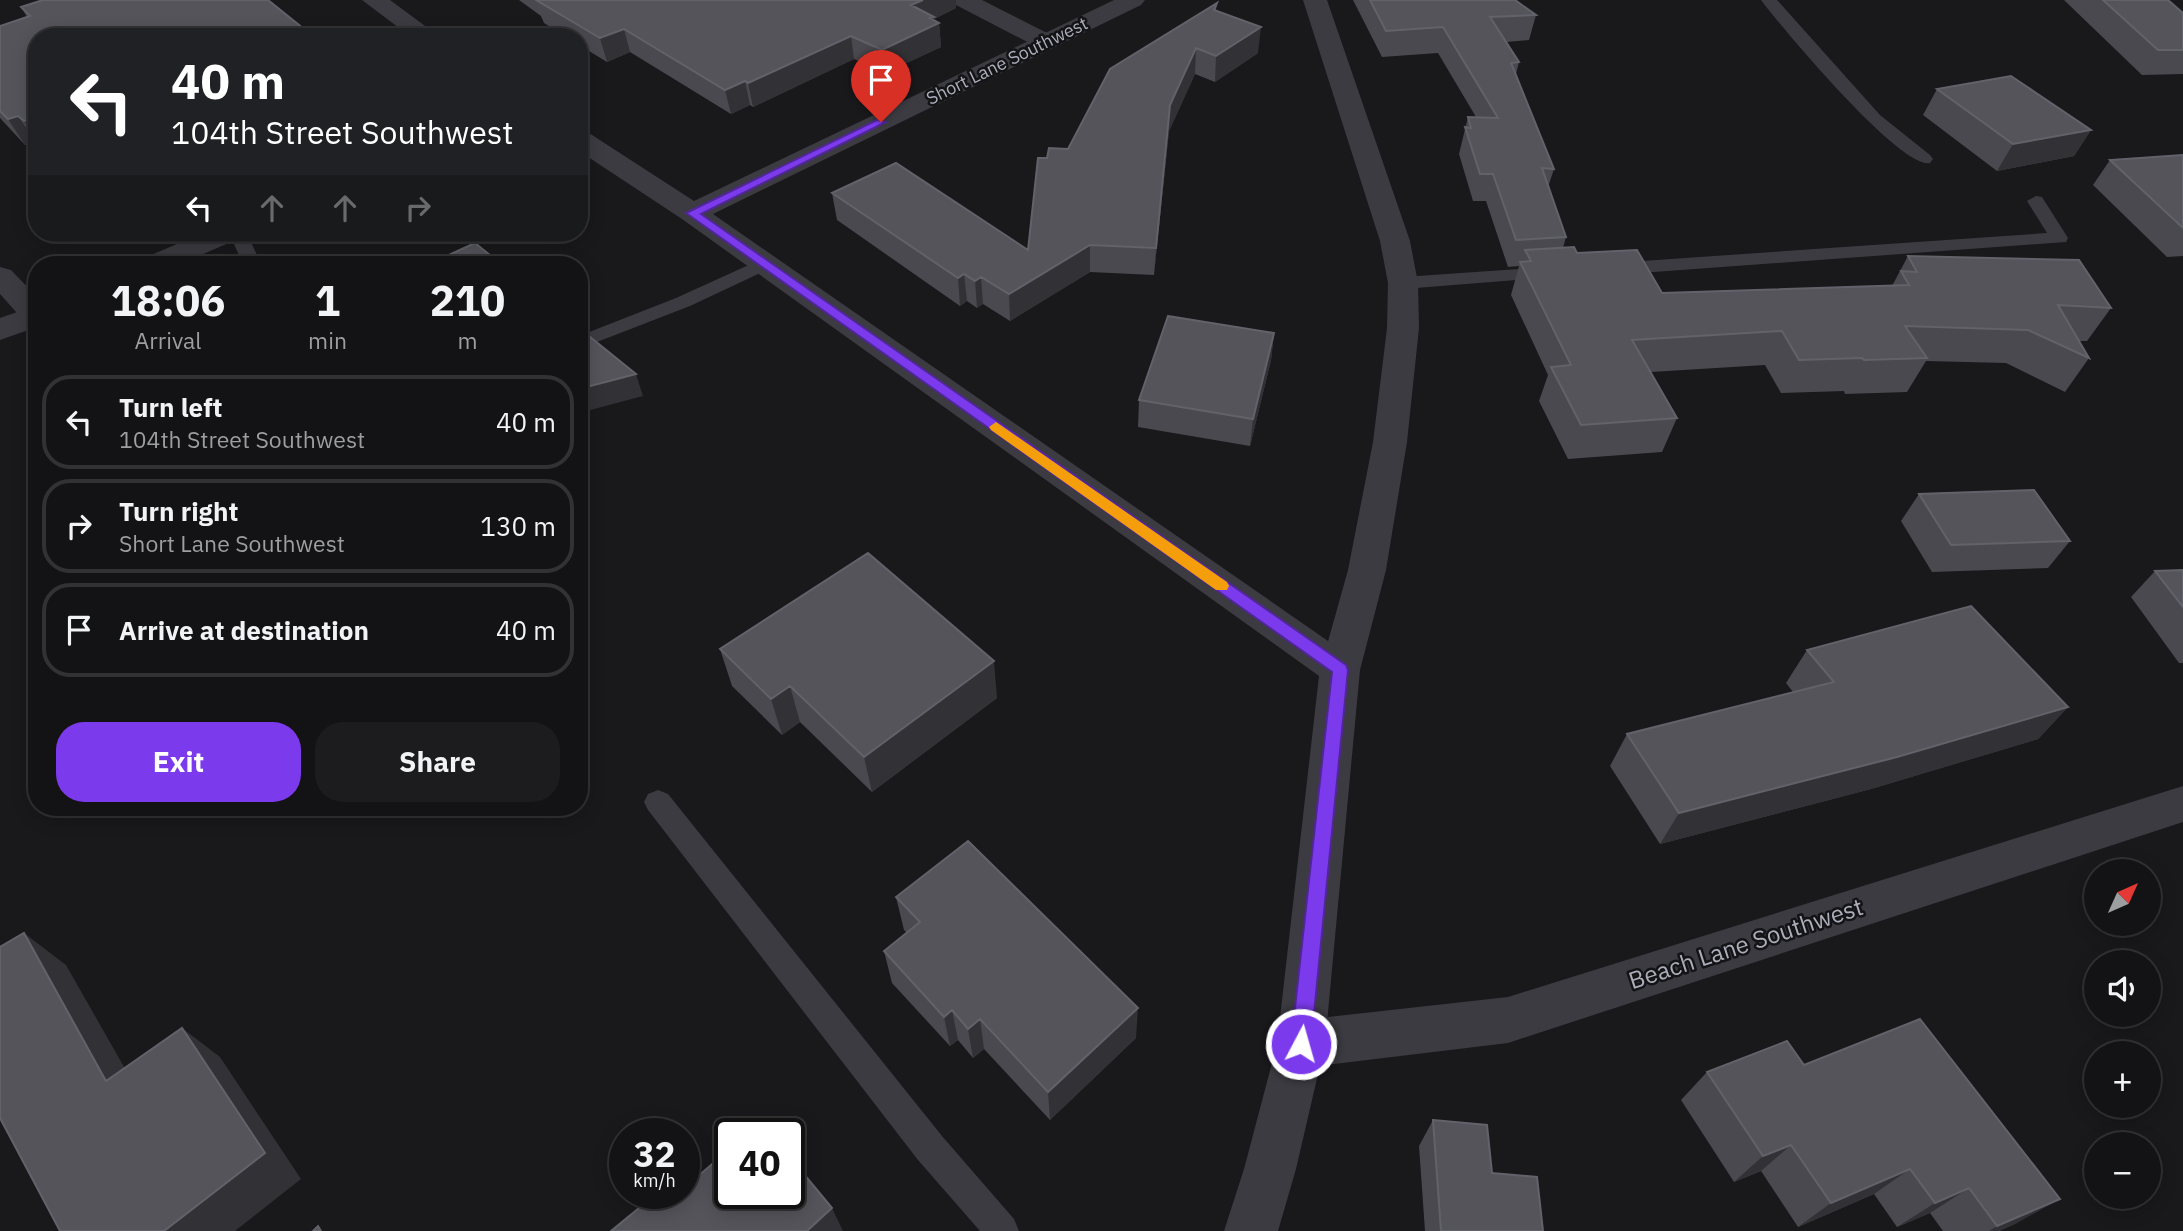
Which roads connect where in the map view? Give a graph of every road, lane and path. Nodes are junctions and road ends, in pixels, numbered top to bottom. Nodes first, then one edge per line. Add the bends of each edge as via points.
1 (374, 0) edge
2 (964, 0) edge
3 (1133, 0) edge
4 (1315, 0) edge
5 (1769, 0) edge
6 (415, 28) edge
7 (1046, 42) junction
8 (588, 145) edge
9 (1924, 159) dead end
10 (2036, 201) dead end
11 (692, 213) junction
12 (207, 242) edge
13 (174, 256) edge
14 (764, 264) junction
15 (1595, 270) edge
16 (1567, 272) edge
17 (0, 276) edge
18 (1403, 283) junction
19 (28, 306) edge
20 (28, 318) edge
21 (0, 330) edge
22 (588, 339) edge
23 (1340, 670) junction
24 (658, 802) dead end
25 (2183, 804) edge
26 (1301, 1044) junction
27 (1002, 1231) edge
28 (1251, 1231) edge

1 - 6 street
2 - 7 street
3 - 7 street, Short Lane Southwest
4 - 18 street via 1395,241
5 - 9 lane via 1874,119
7 - 11 street, Short Lane Southwest
8 - 11 street
10 - 15 lane via 2059,238
11 - 14 street
12 - 13 street
14 - 22 lane
14 - 23 street
16 - 18 lane
17 - 19 street
18 - 23 street via 1403,328 1390,442 1367,570
20 - 21 street
23 - 26 street
24 - 27 lane via 930,1148
25 - 26 street, Beach Lane Southwest via 1508,1020
26 - 28 street

